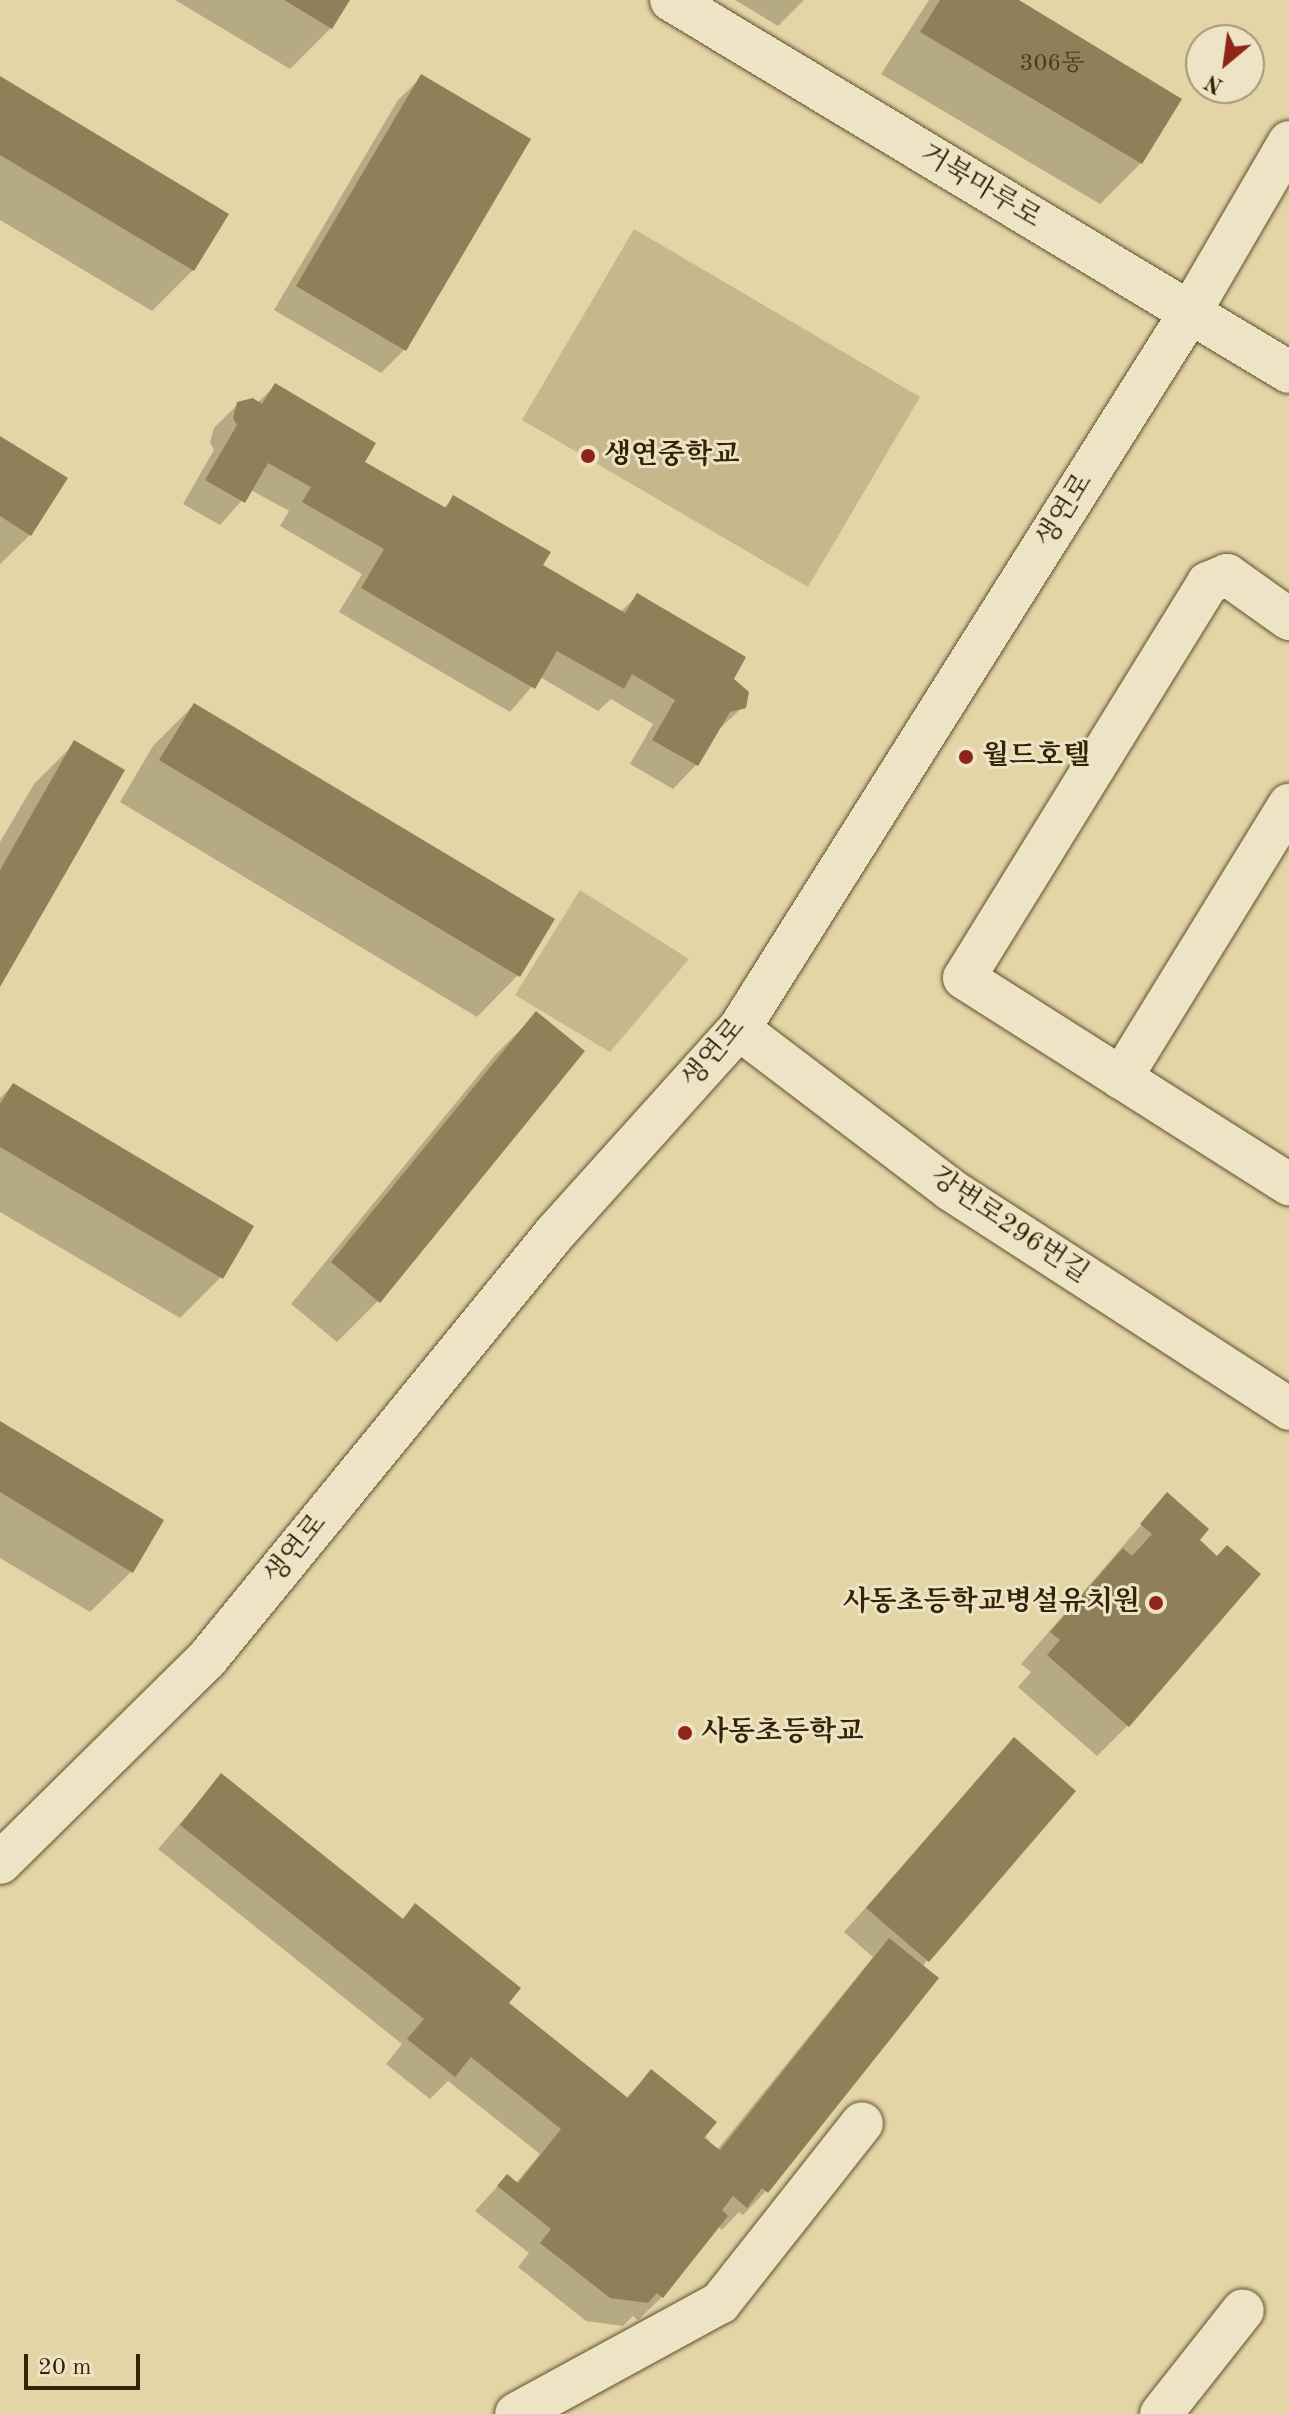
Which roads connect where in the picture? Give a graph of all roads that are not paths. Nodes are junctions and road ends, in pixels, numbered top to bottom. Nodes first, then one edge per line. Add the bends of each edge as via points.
1 (671, 0) edge
2 (1289, 142) edge
3 (1189, 314) junction
4 (1289, 372) edge
5 (1289, 619) edge
6 (1289, 805) edge
7 (739, 1029) junction
8 (1121, 1078) junction
9 (1289, 1184) edge
10 (1289, 1409) edge
11 (0, 1863) edge
12 (862, 2123) dead end
13 (1243, 2310) dead end
14 (516, 2414) edge
15 (1161, 2414) edge

1 - 3 street, 거북마루로
2 - 3 street, 생연로
3 - 4 street, 거북마루로
3 - 7 street, 생연로
5 - 8 street via 1227,575 1208,583 964,978
6 - 8 street
7 - 10 street, 강변로296번길 via 951,1190
7 - 11 street, 생연로 via 555,1233 207,1659
8 - 9 street
12 - 14 street via 720,2303
13 - 15 street

